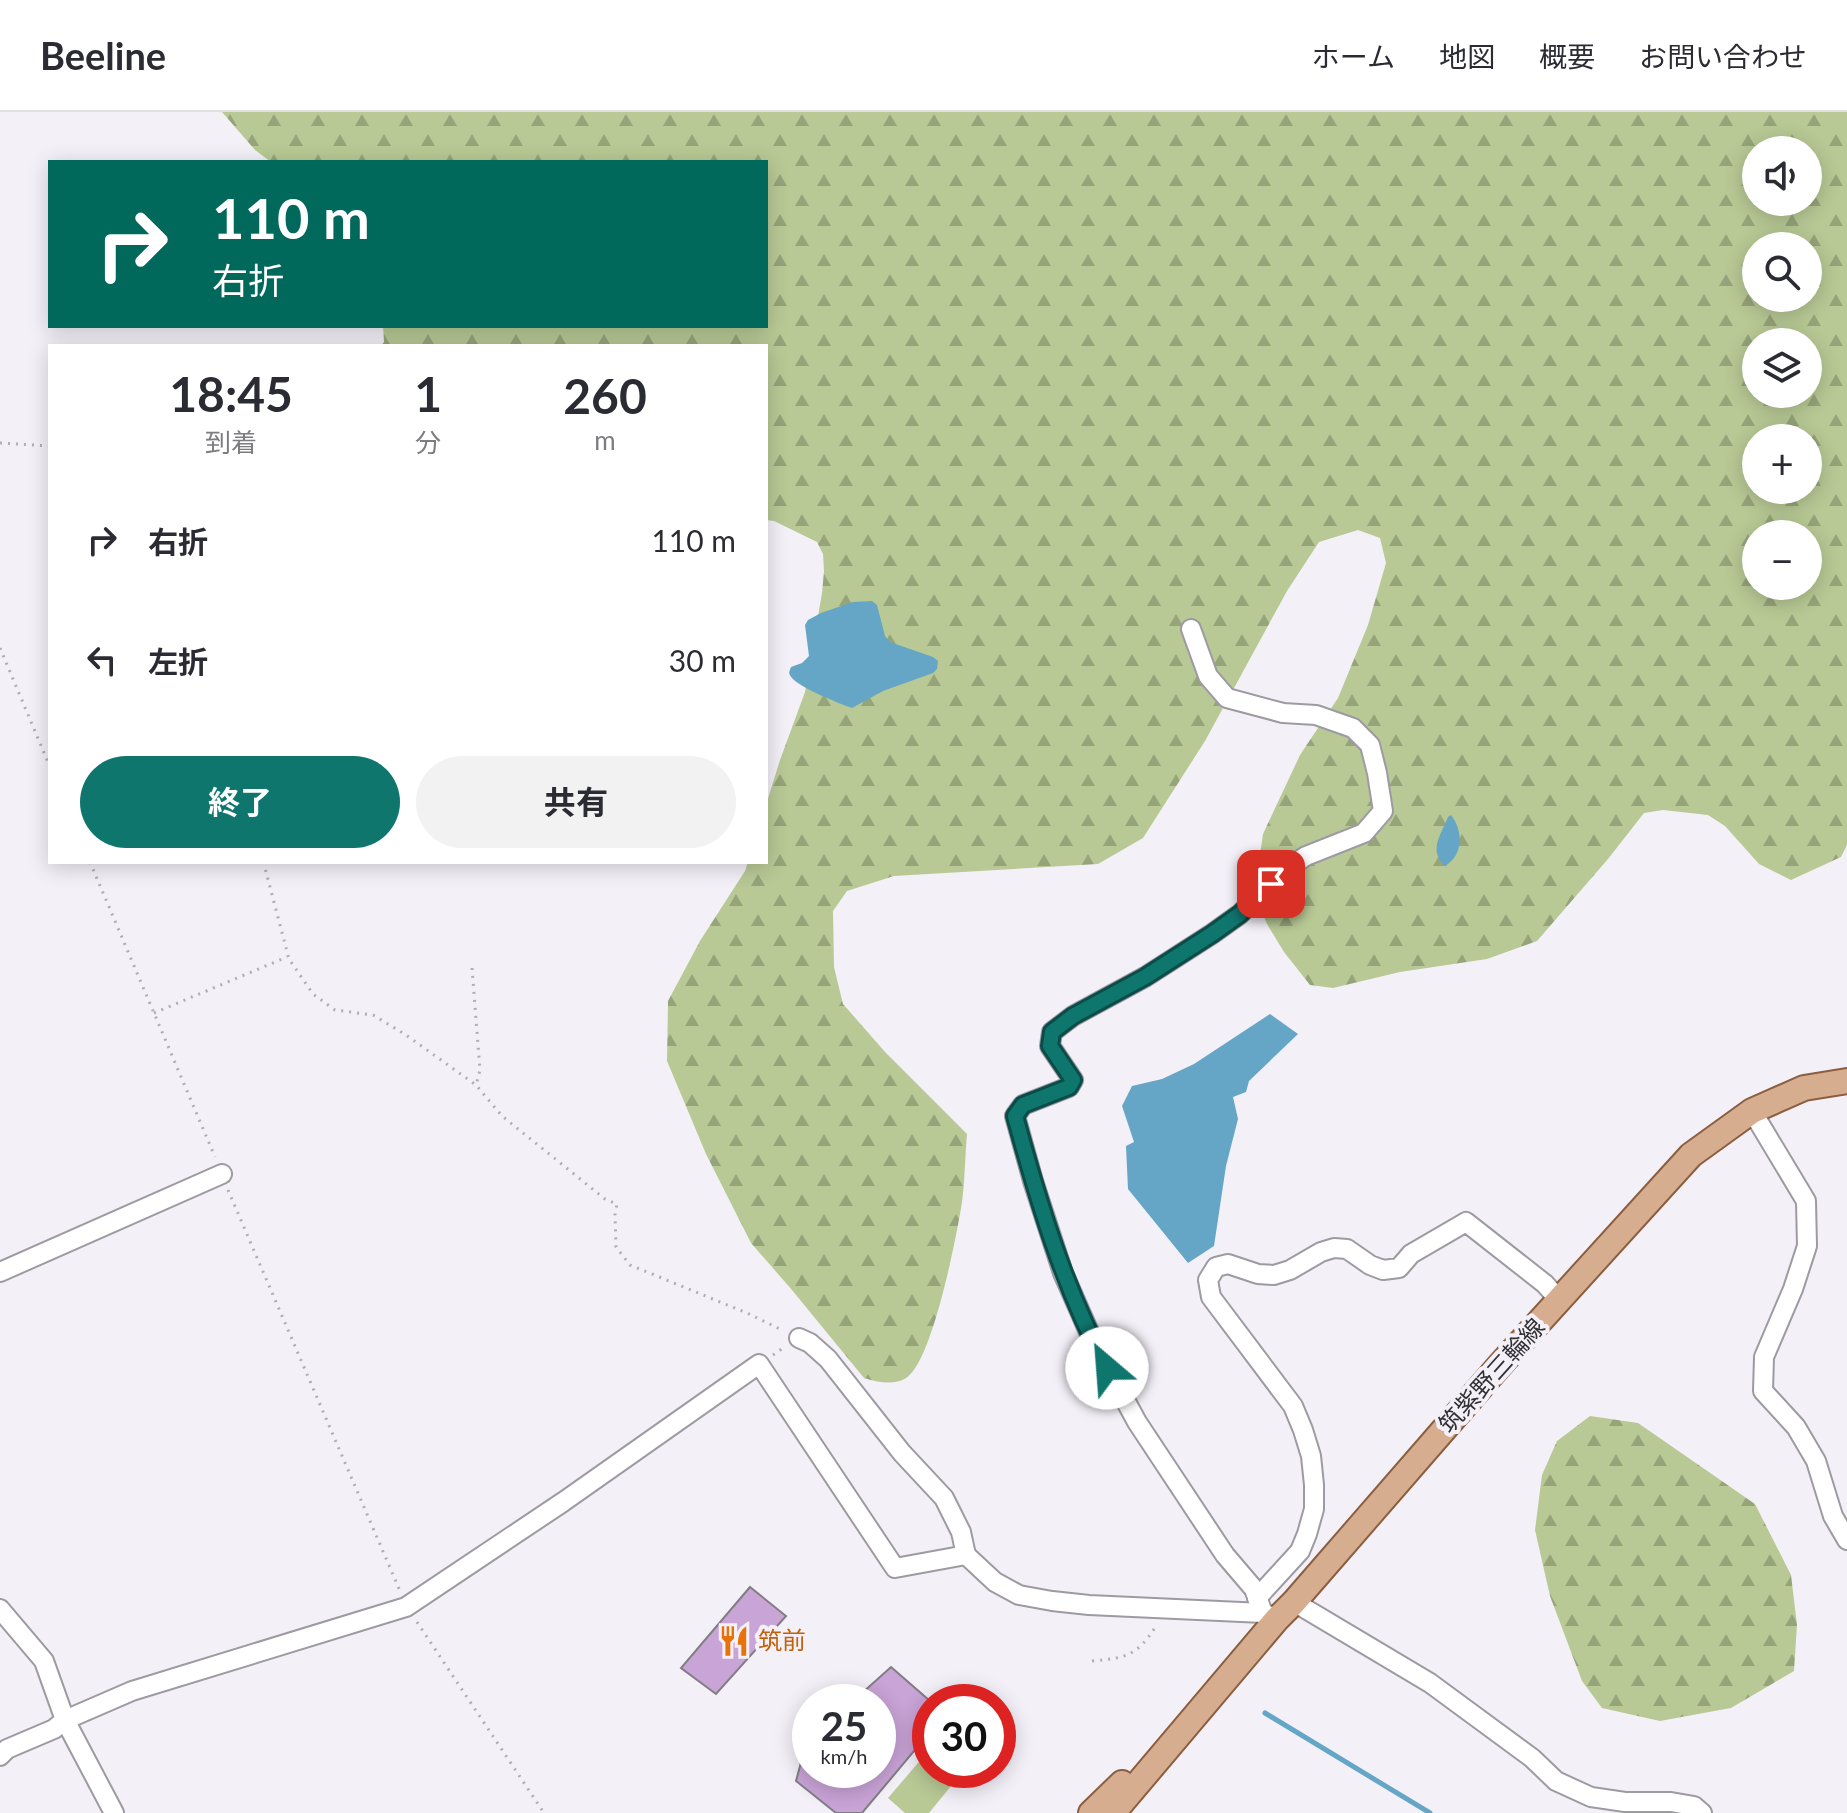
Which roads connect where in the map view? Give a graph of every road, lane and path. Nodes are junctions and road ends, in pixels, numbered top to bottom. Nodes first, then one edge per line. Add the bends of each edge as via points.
1 (0, 443) edge
2 (48, 446) edge
3 (1191, 629) dead end
4 (0, 648) edge
5 (48, 762) edge
6 (91, 864) edge
7 (265, 864) edge
8 (288, 956) junction
9 (472, 968) dead end
10 (154, 1013) junction
11 (1847, 1081) edge
12 (476, 1085) junction
13 (1752, 1111) junction
14 (222, 1174) junction
15 (0, 1272) edge
16 (1559, 1300) junction
17 (799, 1338) junction
18 (759, 1364) junction
19 (1847, 1540) edge
20 (966, 1555) junction
21 (406, 1607) junction
22 (1163, 1608) junction
23 (1273, 1608) junction
24 (0, 1609) edge
25 (1092, 1661) dead end
26 (65, 1720) junction
27 (1182, 1733) junction
28 (0, 1756) edge
29 (114, 1813) edge
30 (544, 1813) edge
31 (1091, 1813) edge
32 (1113, 1813) edge
33 (1702, 1813) edge

1 - 2 path
3 - 23 street via 1208,676 1227,698 1283,713 1316,715 1353,728 1370,745 1383,811 1364,833 1306,856 1212,934 1052,1032 1050,1046 1073,1080 1069,1087 1023,1105 1015,1116 1063,1273 1093,1341 1137,1422 1225,1555
4 - 5 path
6 - 10 path
7 - 8 path
8 - 10 path
8 - 12 path via 313,994 335,1010 373,1015
9 - 12 path via 480,1070
10 - 14 path
11 - 13 main road, 筑紫野三輪線 via 1804,1088
12 - 17 path via 502,1116 617,1204 616,1247 630,1265
13 - 16 main road, 筑紫野三輪線 via 1691,1155
13 - 19 street via 1806,1201 1807,1246 1764,1357 1763,1391 1810,1449
14 - 15 street
14 - 21 path
16 - 23 main road, 筑紫野三輪線
16 - 23 street via 1466,1222 1411,1254 1399,1268 1383,1270 1347,1249 1334,1248 1274,1275 1228,1264 1216,1267 1208,1280 1211,1297 1293,1406 1311,1456 1314,1509
17 - 18 path
17 - 20 street via 828,1359 944,1498
18 - 20 street via 895,1568
18 - 21 street
20 - 22 street via 995,1582 1019,1595
21 - 26 street via 132,1691
21 - 30 path
22 - 23 street
22 - 25 path via 1157,1625 1134,1652
23 - 27 main road, 筑紫野三輪線
23 - 33 street via 1430,1683 1556,1781 1591,1797 1671,1802
24 - 26 street via 44,1661
26 - 28 street
26 - 29 street
27 - 31 main road, 筑紫野三輪線
27 - 32 main road, 筑紫野三輪線

